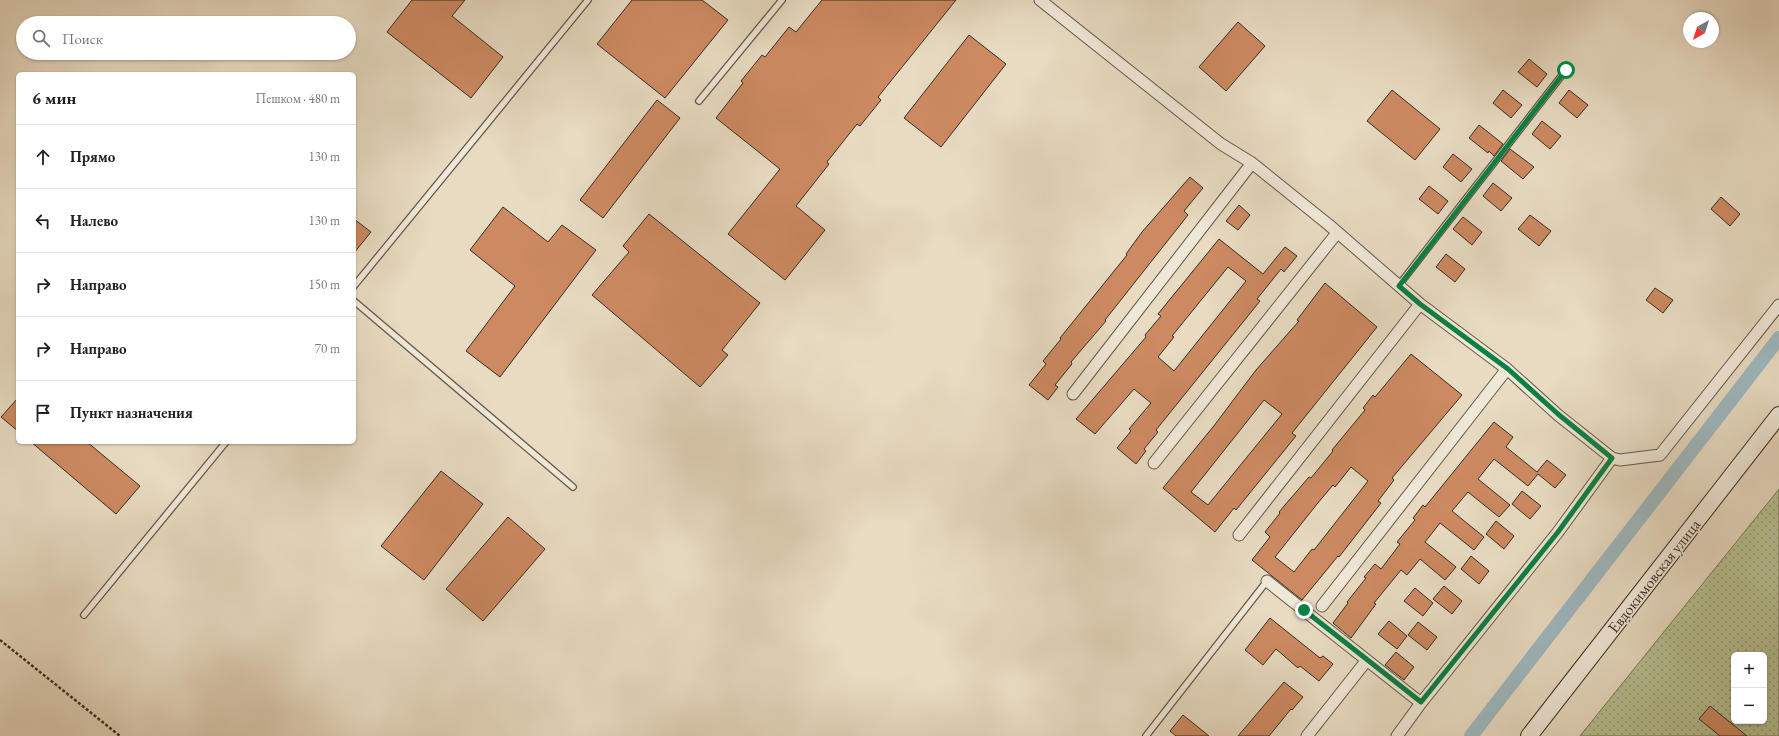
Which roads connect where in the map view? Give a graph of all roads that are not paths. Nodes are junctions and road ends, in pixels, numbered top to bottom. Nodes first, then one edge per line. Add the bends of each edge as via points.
1 (588, 0) edge
2 (782, 0) edge
3 (1040, 0) edge
4 (1566, 70) dead end
5 (700, 101) dead end
6 (1252, 163) junction
7 (1338, 233) junction
8 (356, 284) edge
9 (1399, 286) junction
10 (356, 302) edge
11 (1420, 304) junction
12 (1779, 304) edge
13 (1508, 369) junction
14 (1073, 394) dead end
15 (1779, 415) edge
16 (224, 444) edge
17 (1612, 458) junction
18 (1154, 463) dead end
19 (573, 487) dead end
20 (1239, 535) dead end
21 (1267, 581) joint
22 (1322, 606) dead end
23 (84, 615) dead end
24 (1367, 660) junction
25 (1421, 702) junction
26 (1146, 736) edge
27 (1307, 736) edge
28 (1397, 736) edge
29 (1528, 736) edge

1 - 8 lane
2 - 5 lane
3 - 6 street via 1221,144
4 - 9 lane
6 - 7 street
6 - 14 street
7 - 9 street
7 - 18 street
9 - 11 street
10 - 19 lane
11 - 13 street
11 - 20 street
12 - 17 street via 1660,455 1620,460
13 - 17 street
13 - 22 street
15 - 29 main road, Евдокимовская улица
16 - 23 lane
17 - 25 street via 1558,532
21 - 24 street
21 - 26 lane
24 - 25 street
24 - 27 street
25 - 28 street

